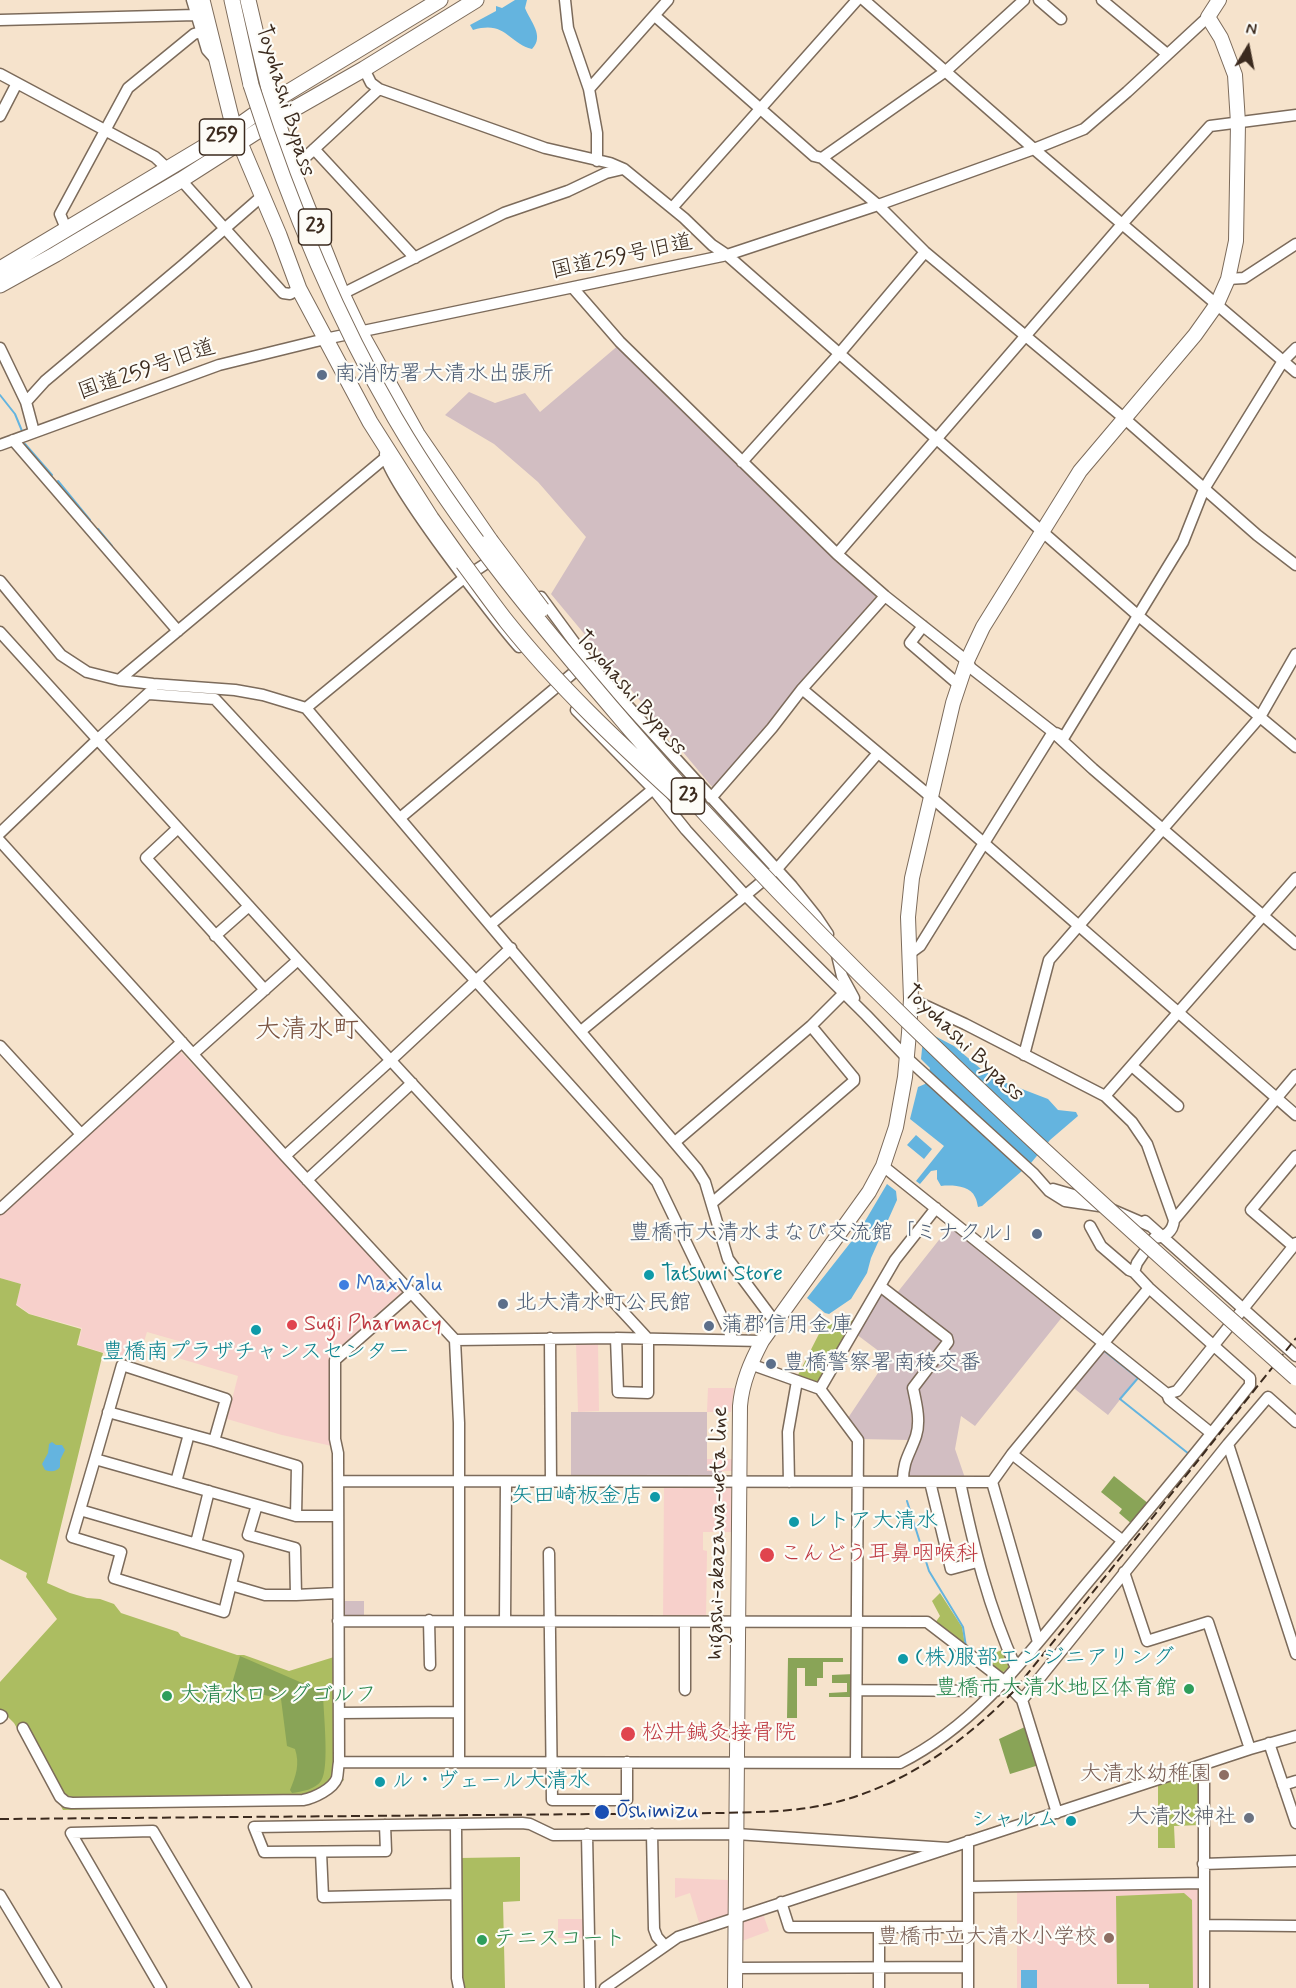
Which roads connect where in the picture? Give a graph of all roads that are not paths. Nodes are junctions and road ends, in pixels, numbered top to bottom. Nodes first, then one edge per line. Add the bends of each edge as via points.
1 (192, 0) edge
2 (202, 0) edge
3 (232, 0) edge
4 (248, 0) edge
5 (253, 0) edge
6 (476, 0) edge
7 (565, 0) edge
8 (668, 0) edge
9 (857, 0) edge
10 (864, 0) edge
11 (1024, 0) edge
12 (1039, 0) edge
13 (1102, 0) edge
14 (1219, 0) edge
15 (432, 2) edge
16 (196, 15) junction
17 (655, 16) junction
18 (251, 17) junction
19 (1208, 17) junction
20 (1061, 19) dead end
21 (0, 20) edge
22 (201, 32) junction
23 (1167, 54) junction
24 (216, 59) junction
25 (364, 69) junction
26 (946, 71) junction
27 (0, 74) edge
28 (17, 83) junction
29 (589, 89) junction
30 (379, 90) junction
31 (273, 102) junction
32 (761, 108) junction
33 (1296, 115) edge
34 (0, 116) edge
35 (278, 118) junction
36 (1239, 123) junction
37 (106, 130) junction
38 (236, 136) junction
39 (314, 149) junction
40 (1034, 149) junction
41 (822, 158) junction
42 (597, 161) junction
43 (291, 166) junction
44 (168, 169) junction
45 (624, 169) junction
46 (181, 180) junction
47 (261, 197) junction
48 (878, 205) junction
49 (672, 208) junction
50 (1123, 223) junction
51 (226, 228) junction
52 (67, 231) junction
53 (1296, 244) edge
54 (925, 252) junction
55 (727, 255) junction
56 (415, 258) junction
57 (0, 269) edge
58 (1228, 279) junction
59 (0, 285) edge
60 (573, 288) junction
61 (299, 289) junction
62 (342, 294) junction
63 (1217, 304) junction
64 (360, 332) junction
65 (1026, 336) junction
66 (325, 339) junction
67 (0, 348) edge
68 (1296, 348) edge
69 (839, 354) junction
70 (1283, 361) junction
71 (1296, 372) edge
72 (26, 402) junction
73 (1125, 419) junction
74 (34, 432) junction
75 (417, 434) junction
76 (936, 439) junction
77 (13, 440) junction
78 (0, 444) edge
79 (385, 453) junction
80 (742, 462) junction
81 (1204, 489) junction
82 (1043, 531) junction
83 (507, 550) junction
84 (837, 554) junction
85 (1296, 566) edge
86 (463, 570) junction
87 (0, 581) edge
88 (885, 596) junction
89 (1137, 615) junction
90 (923, 626) junction
91 (178, 631) junction
92 (0, 632) edge
93 (1296, 654) edge
94 (588, 661) junction
95 (967, 661) junction
96 (118, 680) junction
97 (591, 684) junction
98 (959, 685) junction
99 (151, 689) junction
100 (555, 689) junction
101 (802, 689) junction
102 (306, 708) junction
103 (1260, 717) junction
104 (1053, 732) junction
105 (98, 739) junction
106 (1296, 747) edge
107 (879, 753) junction
108 (683, 767) junction
109 (653, 789) junction
110 (931, 797) junction
111 (711, 798) junction
112 (400, 818) junction
113 (178, 828) junction
114 (1163, 829) junction
115 (0, 833) edge
116 (0, 841) edge
117 (983, 843) junction
118 (743, 854) junction
119 (776, 870) junction
120 (1296, 878) edge
121 (746, 896) junction
122 (249, 906) junction
123 (1263, 915) junction
124 (490, 925) junction
125 (1078, 926) junction
126 (215, 936) junction
127 (1296, 944) edge
128 (511, 948) junction
129 (909, 954) junction
130 (298, 960) junction
131 (476, 981) junction
132 (265, 990) junction
133 (844, 993) junction
134 (911, 999) junction
135 (1178, 1013) junction
136 (866, 1015) junction
137 (811, 1026) junction
138 (581, 1031) junction
139 (182, 1042) junction
140 (0, 1046) edge
141 (193, 1054) junction
142 (1024, 1055) junction
143 (908, 1059) junction
144 (392, 1060) junction
145 (1132, 1066) junction
146 (1296, 1075) edge
147 (412, 1083) junction
148 (1105, 1096) junction
149 (1277, 1098) junction
150 (1178, 1106) dead end
151 (1296, 1115) edge
152 (81, 1133) junction
153 (675, 1142) junction
154 (285, 1156) junction
155 (1296, 1156) edge
156 (884, 1166) junction
157 (307, 1180) junction
158 (712, 1203) junction
159 (936, 1208) junction
160 (0, 1209) edge
161 (1174, 1220) junction
162 (1089, 1226) dead end
163 (1164, 1237) junction
164 (1294, 1244) edge
165 (1134, 1272) junction
166 (880, 1286) junction
167 (1149, 1288) junction
168 (411, 1293) junction
169 (1243, 1309) junction
170 (775, 1322) junction
171 (550, 1338) junction
172 (616, 1338) junction
173 (648, 1339) junction
174 (455, 1340) junction
175 (733, 1340) junction
176 (762, 1341) junction
177 (1105, 1342) junction
178 (1214, 1346) junction
179 (1296, 1356) edge
180 (750, 1364) junction
181 (1296, 1378) edge
182 (797, 1381) junction
183 (820, 1389) junction
184 (1167, 1394) junction
185 (108, 1412) junction
186 (1294, 1417) edge
187 (1211, 1433) junction
188 (189, 1434) junction
189 (214, 1441) junction
190 (1228, 1444) junction
191 (1012, 1454) junction
192 (95, 1459) junction
193 (338, 1481) junction
194 (459, 1481) junction
195 (903, 1481) junction
196 (176, 1482) junction
197 (506, 1482) junction
198 (551, 1482) junction
199 (739, 1482) junction
200 (789, 1482) junction
201 (857, 1482) junction
202 (930, 1482) junction
203 (960, 1482) junction
204 (992, 1482) junction
205 (209, 1491) junction
206 (257, 1505) junction
207 (80, 1510) junction
208 (296, 1516) junction
209 (338, 1516) junction
210 (1123, 1541) junction
211 (196, 1543) junction
212 (549, 1553) dead end
213 (977, 1562) junction
214 (1124, 1572) junction
215 (231, 1585) junction
216 (338, 1593) junction
217 (296, 1595) junction
218 (429, 1620) junction
219 (458, 1620) junction
220 (338, 1621) junction
221 (505, 1621) junction
222 (550, 1621) junction
223 (685, 1622) junction
224 (739, 1622) junction
225 (857, 1622) junction
226 (1038, 1642) junction
227 (1296, 1654) edge
228 (430, 1665) dead end
229 (1016, 1668) junction
230 (1004, 1681) junction
231 (856, 1689) junction
232 (685, 1690) dead end
233 (996, 1691) junction
234 (1022, 1700) junction
235 (459, 1712) junction
236 (339, 1713) junction
237 (23, 1728) dead end
238 (1296, 1736) edge
239 (1269, 1743) junction
240 (1250, 1749) junction
241 (459, 1761) junction
242 (551, 1761) junction
243 (339, 1762) junction
244 (627, 1762) junction
245 (737, 1762) junction
246 (856, 1763) junction
247 (1204, 1765) junction
248 (1296, 1781) edge
249 (1283, 1785) junction
250 (1057, 1813) junction
251 (1296, 1823) edge
252 (456, 1824) junction
253 (385, 1825) junction
254 (587, 1834) junction
255 (652, 1834) junction
256 (736, 1834) junction
257 (968, 1842) junction
258 (948, 1848) junction
259 (321, 1852) junction
260 (1296, 1861) edge
261 (1203, 1864) junction
262 (1203, 1883) junction
263 (968, 1887) junction
264 (456, 1894) junction
265 (0, 1895) edge
266 (781, 1902) junction
267 (736, 1917) junction
268 (1204, 1925) junction
269 (1296, 1926) edge
270 (879, 1927) junction
271 (968, 1927) junction
272 (665, 1946) junction
273 (968, 1967) junction
274 (736, 1968) junction
275 (880, 1968) junction
276 (56, 1988) edge
277 (161, 1988) edge
278 (246, 1988) edge
279 (459, 1988) edge
280 (590, 1988) edge
281 (605, 1988) edge
282 (735, 1988) edge
283 (879, 1988) edge
284 (968, 1988) edge
285 (1204, 1988) edge

1 - 16 street
2 - 24 highway, 23
3 - 97 highway, Toyohashi Bypass / 23, bridge via 251,85 274,157 340,315 395,418 447,499 503,577
4 - 18 highway, 23
5 - 18 street
6 - 25 highway, 259
7 - 29 street via 568,28
8 - 17 street
9 - 32 street
10 - 26 street
11 - 26 street
12 - 20 street
13 - 23 street
14 - 19 main road
15 - 31 highway, 259
16 - 21 street
16 - 22 street
17 - 29 street
17 - 32 street
18 - 31 highway, 23
19 - 23 street, 国道259号旧道
19 - 36 main road, higashi-akazawa-ueta line via 1235,75
22 - 24 street via 207,50
22 - 37 street via 128,88
23 - 40 street, 国道259号旧道 via 1084,129
24 - 38 highway, 23
25 - 30 street
25 - 35 highway, 259
26 - 40 street
26 - 41 street
27 - 28 street
28 - 34 street
28 - 37 street
29 - 42 street via 597,133
30 - 39 street
30 - 42 street via 545,148
31 - 35 highway, 23
31 - 38 highway, 259
32 - 41 street via 814,156
32 - 49 street
33 - 36 street
35 - 38 highway, 259
35 - 43 highway, 23
36 - 50 street via 1210,126
36 - 58 main road, higashi-akazawa-ueta line via 1236,241
37 - 44 street via 155,157
37 - 52 street via 60,214
38 - 44 highway, 259
38 - 46 highway, 259
38 - 47 highway, 23
39 - 43 street
39 - 56 street
40 - 48 street, 国道259号旧道
40 - 50 street
41 - 48 street
42 - 45 street
43 - 62 highway, 23
44 - 52 highway, 259
45 - 49 street
45 - 56 street via 504,213
46 - 51 street
46 - 59 highway, 259
47 - 51 street
47 - 61 highway, 23
48 - 54 street
48 - 55 street, 国道259号旧道
49 - 55 street
50 - 63 street
50 - 65 street
51 - 61 street via 283,293
51 - 72 street via 45,381
52 - 57 highway, 259
53 - 58 street via 1245,278
54 - 65 street
54 - 69 street
55 - 60 street, 国道259号旧道
55 - 69 street
56 - 62 street
58 - 63 main road, higashi-akazawa-ueta line
60 - 64 street, 国道259号旧道
60 - 80 street via 620,342
61 - 66 highway, 23
62 - 64 highway, 23
63 - 70 street
63 - 73 main road, higashi-akazawa-ueta line
64 - 66 street, 国道259号旧道
64 - 75 highway, 23
65 - 73 street
65 - 76 street
66 - 74 street, 国道259号旧道 via 219,365
66 - 79 highway, 23
67 - 72 street
68 - 70 street
69 - 76 street
69 - 80 street
70 - 71 street
70 - 81 street
72 - 74 street
73 - 81 street
73 - 82 main road, higashi-akazawa-ueta line via 1080,471
74 - 77 street, 国道259号旧道
75 - 83 street via 442,459
75 - 97 highway, 23, bridge via 581,661
76 - 82 street
76 - 84 street
77 - 78 street, 国道259号旧道
77 - 91 street
79 - 86 highway, 23
79 - 91 street
80 - 84 street
81 - 85 street
81 - 89 street via 1183,542
82 - 89 street
82 - 95 main road, higashi-akazawa-ueta line via 983,627
83 - 86 street
83 - 94 street
84 - 88 street
86 - 100 street via 504,630
86 - 102 street
86 - 118 highway, 23, bridge via 560,682 621,745
87 - 96 street via 61,655 87,672
88 - 90 street
88 - 101 street
89 - 103 street
89 - 104 street via 1064,737
90 - 95 street
90 - 98 street via 910,643
91 - 96 street
92 - 105 street
93 - 103 street
94 - 100 street
94 - 108 street
95 - 98 main road, higashi-akazawa-ueta line
95 - 104 street
96 - 99 street
97 - 118 highway, Toyohashi Bypass / 23, bridge
98 - 110 main road, higashi-akazawa-ueta line
99 - 102 street via 236,690
99 - 105 street
99 - 131 street via 215,699
100 - 109 street
100 - 112 street
101 - 107 street
101 - 111 street
102 - 112 street
103 - 106 street
103 - 114 street
104 - 114 street
104 - 117 street
105 - 113 street
105 - 115 street
107 - 110 street
107 - 119 street
108 - 109 street
108 - 111 street
109 - 121 street
109 - 124 street
110 - 117 street
110 - 129 main road, higashi-akazawa-ueta line via 912,878
111 - 119 street
112 - 124 street
113 - 122 street
113 - 126 street via 146,858
114 - 123 street
114 - 125 street
116 - 139 street
117 - 125 street
117 - 129 street via 920,946
118 - 181 highway, Toyohashi Bypass / 23, bridge via 894,1010 1016,1126
119 - 121 street
119 - 136 street via 833,942 843,976
120 - 123 street
121 - 133 street
121 - 138 street
122 - 126 street
122 - 130 street
123 - 127 street
123 - 135 street
124 - 128 street
125 - 135 street
125 - 142 street via 1049,960
126 - 132 street
128 - 131 street
128 - 138 street
129 - 134 main road, higashi-akazawa-ueta line
130 - 132 street
130 - 144 street
131 - 144 street
131 - 175 street via 657,1182
132 - 141 street
133 - 136 street
133 - 137 street
134 - 142 street
134 - 143 main road, higashi-akazawa-ueta line
135 - 145 street
135 - 149 street
136 - 143 street
137 - 153 street
137 - 158 street via 854,1081
138 - 153 street
139 - 141 street
139 - 152 street
140 - 152 street
141 - 154 street
142 - 148 street
143 - 156 main road, higashi-akazawa-ueta line via 896,1127
143 - 163 street via 1050,1191 1065,1201 1106,1207
144 - 147 street
144 - 154 street
145 - 148 street
145 - 150 street
146 - 149 street
147 - 157 street
147 - 173 street
148 - 161 street via 1147,1144
149 - 151 street
149 - 161 street
152 - 160 street
153 - 158 street via 702,1176
154 - 157 street
155 - 164 street via 1251,1210
156 - 159 street
156 - 170 main road, higashi-akazawa-ueta line
157 - 168 street
158 - 170 street via 728,1259
159 - 166 street
159 - 177 street
161 - 163 street
162 - 165 street via 1101,1246
163 - 165 street via 1154,1238
163 - 169 street
164 - 169 street
165 - 167 street
166 - 183 street
166 - 195 street via 948,1342 913,1388 918,1429 904,1463
167 - 177 street
167 - 178 street
168 - 174 street
168 - 193 street via 335,1360
169 - 178 street
169 - 179 street
170 - 176 main road, higashi-akazawa-ueta line
171 - 172 street
171 - 174 street
171 - 198 street
172 - 173 street
172 - 173 street via 618,1392 648,1393
173 - 175 street
174 - 194 street
175 - 176 street
176 - 180 main road, higashi-akazawa-ueta line
177 - 184 street
177 - 191 street
178 - 184 street via 1177,1390
178 - 187 street via 1250,1378 1250,1385
180 - 182 street
180 - 199 main road, higashi-akazawa-ueta line via 740,1406
182 - 183 street
182 - 200 street via 788,1432
183 - 201 street via 858,1440
184 - 187 street
185 - 188 street
185 - 189 street via 122,1365 226,1399
185 - 192 street
186 - 190 street via 1268,1397
187 - 210 street
188 - 189 street
188 - 196 street
189 - 208 street via 297,1466
190 - 214 street
190 - 227 street
191 - 204 street
191 - 210 street
192 - 196 street
192 - 207 street
193 - 194 street
193 - 209 street
194 - 197 street
194 - 219 street
195 - 201 street
195 - 202 street
196 - 205 street
197 - 198 street
197 - 221 street
198 - 199 street
199 - 200 street
199 - 224 main road, higashi-akazawa-ueta line
200 - 201 street
201 - 225 street
202 - 203 street
202 - 213 street via 951,1569
203 - 204 street
203 - 213 street
204 - 226 street
205 - 206 street
205 - 211 street
206 - 208 street
206 - 217 street via 248,1535 295,1548
207 - 211 street
207 - 215 street via 72,1537 122,1552 114,1578 224,1612
208 - 209 street
209 - 216 street
210 - 226 street
211 - 215 street via 238,1556
212 - 222 street
213 - 229 street
214 - 234 street
214 - 240 street via 1147,1641 1208,1622
215 - 217 street via 265,1595
216 - 217 street
216 - 220 street
218 - 219 street
218 - 220 street
218 - 228 street
219 - 221 street
219 - 235 street
220 - 236 street
221 - 222 street
222 - 223 street
222 - 242 street
223 - 224 street
223 - 232 street
224 - 225 street
224 - 245 main road, higashi-akazawa-ueta line
225 - 230 street via 927,1622
225 - 231 street
226 - 229 street
229 - 230 street
230 - 233 street
230 - 234 street
231 - 233 street
231 - 246 street
233 - 246 street via 966,1721 916,1755 900,1763
234 - 250 street
235 - 236 street
235 - 241 street
236 - 243 street
237 - 243 street via 66,1802 310,1799 333,1784
238 - 239 street
239 - 240 street
239 - 249 street
240 - 247 street
241 - 242 street
241 - 243 street
242 - 244 street
242 - 244 street via 552,1800 627,1800
244 - 245 street
245 - 246 street
245 - 256 main road, higashi-akazawa-ueta line
247 - 250 street
247 - 261 street
248 - 249 street
249 - 251 street
250 - 257 street
252 - 253 street
252 - 254 street via 522,1823 553,1835
252 - 264 street
253 - 259 street via 386,1851
253 - 259 street via 254,1827 264,1852
254 - 255 street
254 - 280 street
255 - 256 street
255 - 272 street via 654,1929
256 - 258 street
256 - 267 main road, higashi-akazawa-ueta line
257 - 258 street
257 - 263 street
258 - 266 street
259 - 264 street via 323,1897
260 - 261 street
261 - 262 street
262 - 263 street
262 - 268 street
263 - 271 street
264 - 279 street
265 - 276 street
266 - 267 street
266 - 270 street via 789,1927
267 - 272 street via 678,1937
267 - 274 main road, higashi-akazawa-ueta line
268 - 269 street
268 - 285 street
270 - 271 street
270 - 275 street
271 - 273 street
272 - 281 street
273 - 275 street
273 - 284 street
274 - 275 street
274 - 282 main road, higashi-akazawa-ueta line
275 - 283 street
277 - 278 street via 71,1833 153,1831

